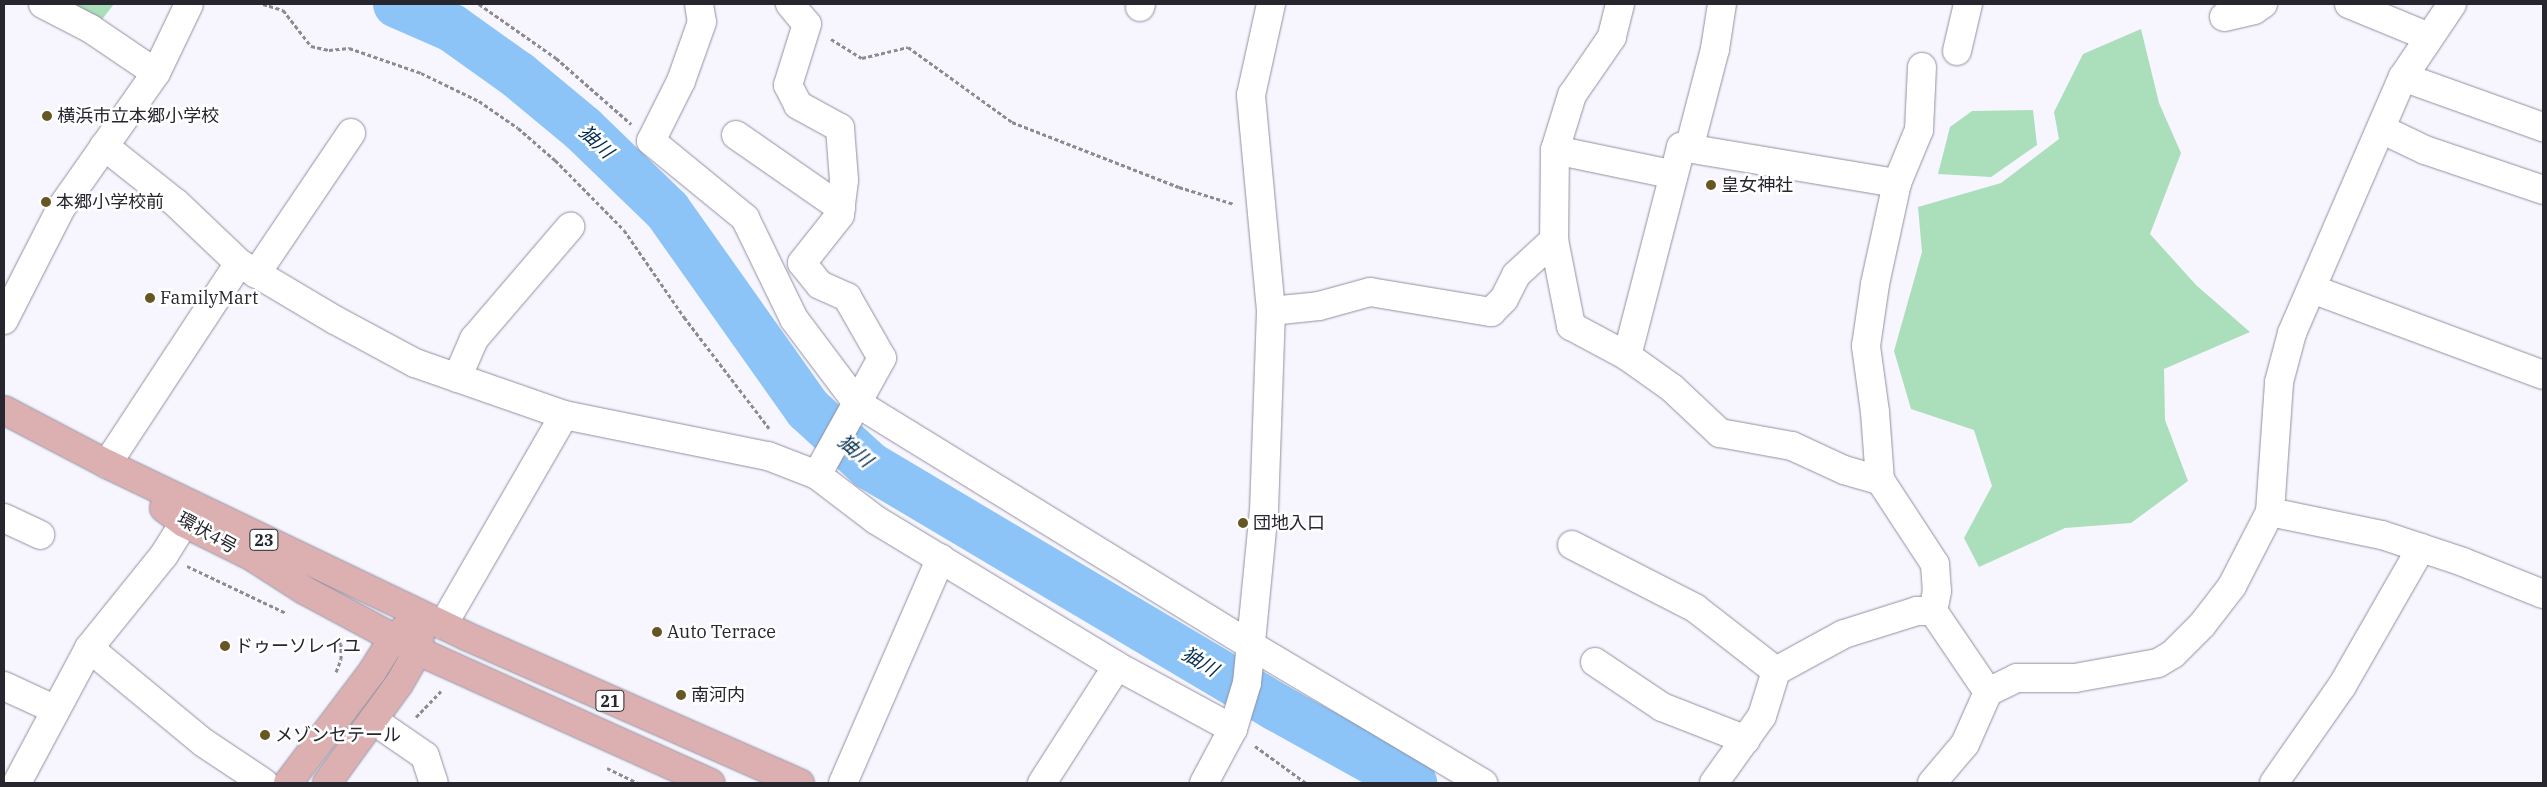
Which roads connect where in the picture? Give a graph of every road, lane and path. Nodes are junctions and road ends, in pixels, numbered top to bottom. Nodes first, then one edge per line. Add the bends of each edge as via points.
1 (43, 4) edge
2 (189, 4) edge
3 (479, 4) edge
4 (699, 4) edge
5 (790, 4) edge
6 (1271, 4) edge
7 (1620, 4) edge
8 (1722, 4) edge
9 (1968, 4) edge
10 (2263, 4) edge
11 (2349, 4) edge
12 (2452, 4) edge
13 (2224, 17) dead end
14 (807, 24) junction
15 (2429, 37) junction
16 (1957, 51) dead end
17 (1922, 67) dead end
18 (156, 73) junction
19 (2403, 77) junction
20 (2543, 127) edge
21 (2381, 129) junction
22 (351, 133) dead end
23 (736, 135) dead end
24 (651, 141) junction
25 (104, 146) junction
26 (1689, 149) junction
27 (1555, 150) junction
28 (1671, 174) junction
29 (1897, 183) junction
30 (2543, 190) edge
31 (1260, 205) junction
32 (841, 208) junction
33 (570, 227) dead end
34 (1554, 240) junction
35 (247, 269) junction
36 (2312, 289) junction
37 (1271, 311) junction
38 (4, 320) edge
39 (1627, 356) junction
40 (2543, 375) edge
41 (456, 378) junction
42 (855, 407) junction
43 (4, 410) edge
44 (564, 415) junction
45 (107, 464) junction
46 (820, 470) junction
47 (1880, 480) junction
48 (2270, 512) junction
49 (189, 515) junction
50 (4, 518) edge
51 (40, 535) dead end
52 (1572, 544) dead end
53 (2421, 548) junction
54 (164, 555) junction
55 (941, 558) junction
56 (2543, 594) edge
57 (1933, 612) junction
58 (288, 614) dead end
59 (432, 620) junction
60 (332, 635) dead end
61 (393, 638) junction
62 (90, 648) junction
63 (1251, 651) junction
64 (418, 652) junction
65 (1595, 662) dead end
66 (1117, 666) junction
67 (1776, 671) junction
68 (335, 675) dead end
69 (4, 686) edge
70 (1988, 692) junction
71 (451, 694) dead end
72 (56, 710) junction
73 (373, 720) junction
74 (1234, 724) junction
75 (399, 738) junction
76 (1746, 740) junction
77 (604, 767) dead end
78 (17, 783) edge
79 (264, 783) edge
80 (288, 783) edge
81 (327, 783) edge
82 (434, 783) edge
83 (638, 783) edge
84 (711, 783) edge
85 (800, 783) edge
86 (843, 783) edge
87 (1042, 783) edge
88 (1204, 783) edge
89 (1306, 783) edge
90 (1484, 783) edge
91 (1714, 783) edge
92 (1932, 783) edge
93 (2274, 783) edge

1 - 18 street via 91,29
2 - 18 street
3 - 24 path via 556,58
4 - 24 street via 702,22 681,82
5 - 14 street
6 - 31 street via 1252,95
7 - 27 street via 1612,37 1572,95
8 - 26 street via 1715,49
9 - 16 street
10 - 13 street via 2254,10
11 - 15 street
12 - 15 street
14 - 31 path via 862,58 908,47 1012,122 1228,204
14 - 32 street via 788,85 798,105 840,128 844,180
15 - 19 street
17 - 29 street via 1919,130
18 - 25 street
19 - 20 street
19 - 21 street
21 - 30 street via 2426,150
21 - 36 street
22 - 35 street
23 - 32 street
24 - 42 street via 745,218 794,319
25 - 35 street via 176,203
25 - 38 street via 61,208
26 - 28 street via 1681,147
26 - 29 street
27 - 28 street
27 - 34 street
28 - 39 street
29 - 47 street via 1875,284 1866,346 1876,412
31 - 37 street
32 - 42 street via 840,215 802,263 820,285 847,296 882,358
33 - 41 street via 474,339
34 - 37 street via 1516,275 1504,299 1491,312 1370,292 1319,306
34 - 39 street via 1571,326
35 - 41 street via 415,363
35 - 45 street
36 - 40 street
36 - 48 street via 2292,333 2280,382
37 - 63 street via 1264,511
39 - 47 street via 1672,388 1720,433 1792,446 1844,470
41 - 44 street
42 - 46 street
42 - 63 street
43 - 45 main road, 環状4号 / 23
44 - 46 street via 768,456
44 - 59 street
45 - 49 main road, 環状4号 / 23
46 - 55 street via 876,520
47 - 57 street via 1935,564 1937,591
48 - 53 street via 2382,535
48 - 70 street via 2232,586 2202,625 2166,658 2142,668 2076,678 2017,678
49 - 54 street
49 - 59 main road, 環状4号 / 23
49 - 61 main road, 環状4号 / 23 via 251,556
50 - 51 street
52 - 67 street via 1695,608
53 - 56 street
53 - 93 street via 2342,686
54 - 58 path
54 - 62 street
55 - 66 street
55 - 86 street
57 - 67 street via 1917,611 1844,634
57 - 70 street
59 - 61 main road
59 - 64 main road
59 - 85 main road, 21
60 - 68 path via 341,644 341,659
61 - 64 main road, 環状4号 / 23
61 - 80 main road via 372,672
62 - 72 street
62 - 79 street via 204,743
63 - 74 street
63 - 90 street
64 - 73 main road
64 - 84 main road, 21
65 - 76 street via 1662,707
66 - 74 street
66 - 87 street
67 - 76 street via 1762,716
69 - 72 street
70 - 92 street via 1965,744
71 - 75 path via 443,690 432,698
72 - 78 street
73 - 75 street
73 - 81 main road
74 - 88 street
74 - 89 path
75 - 82 street via 425,756
76 - 91 street
77 - 83 path

